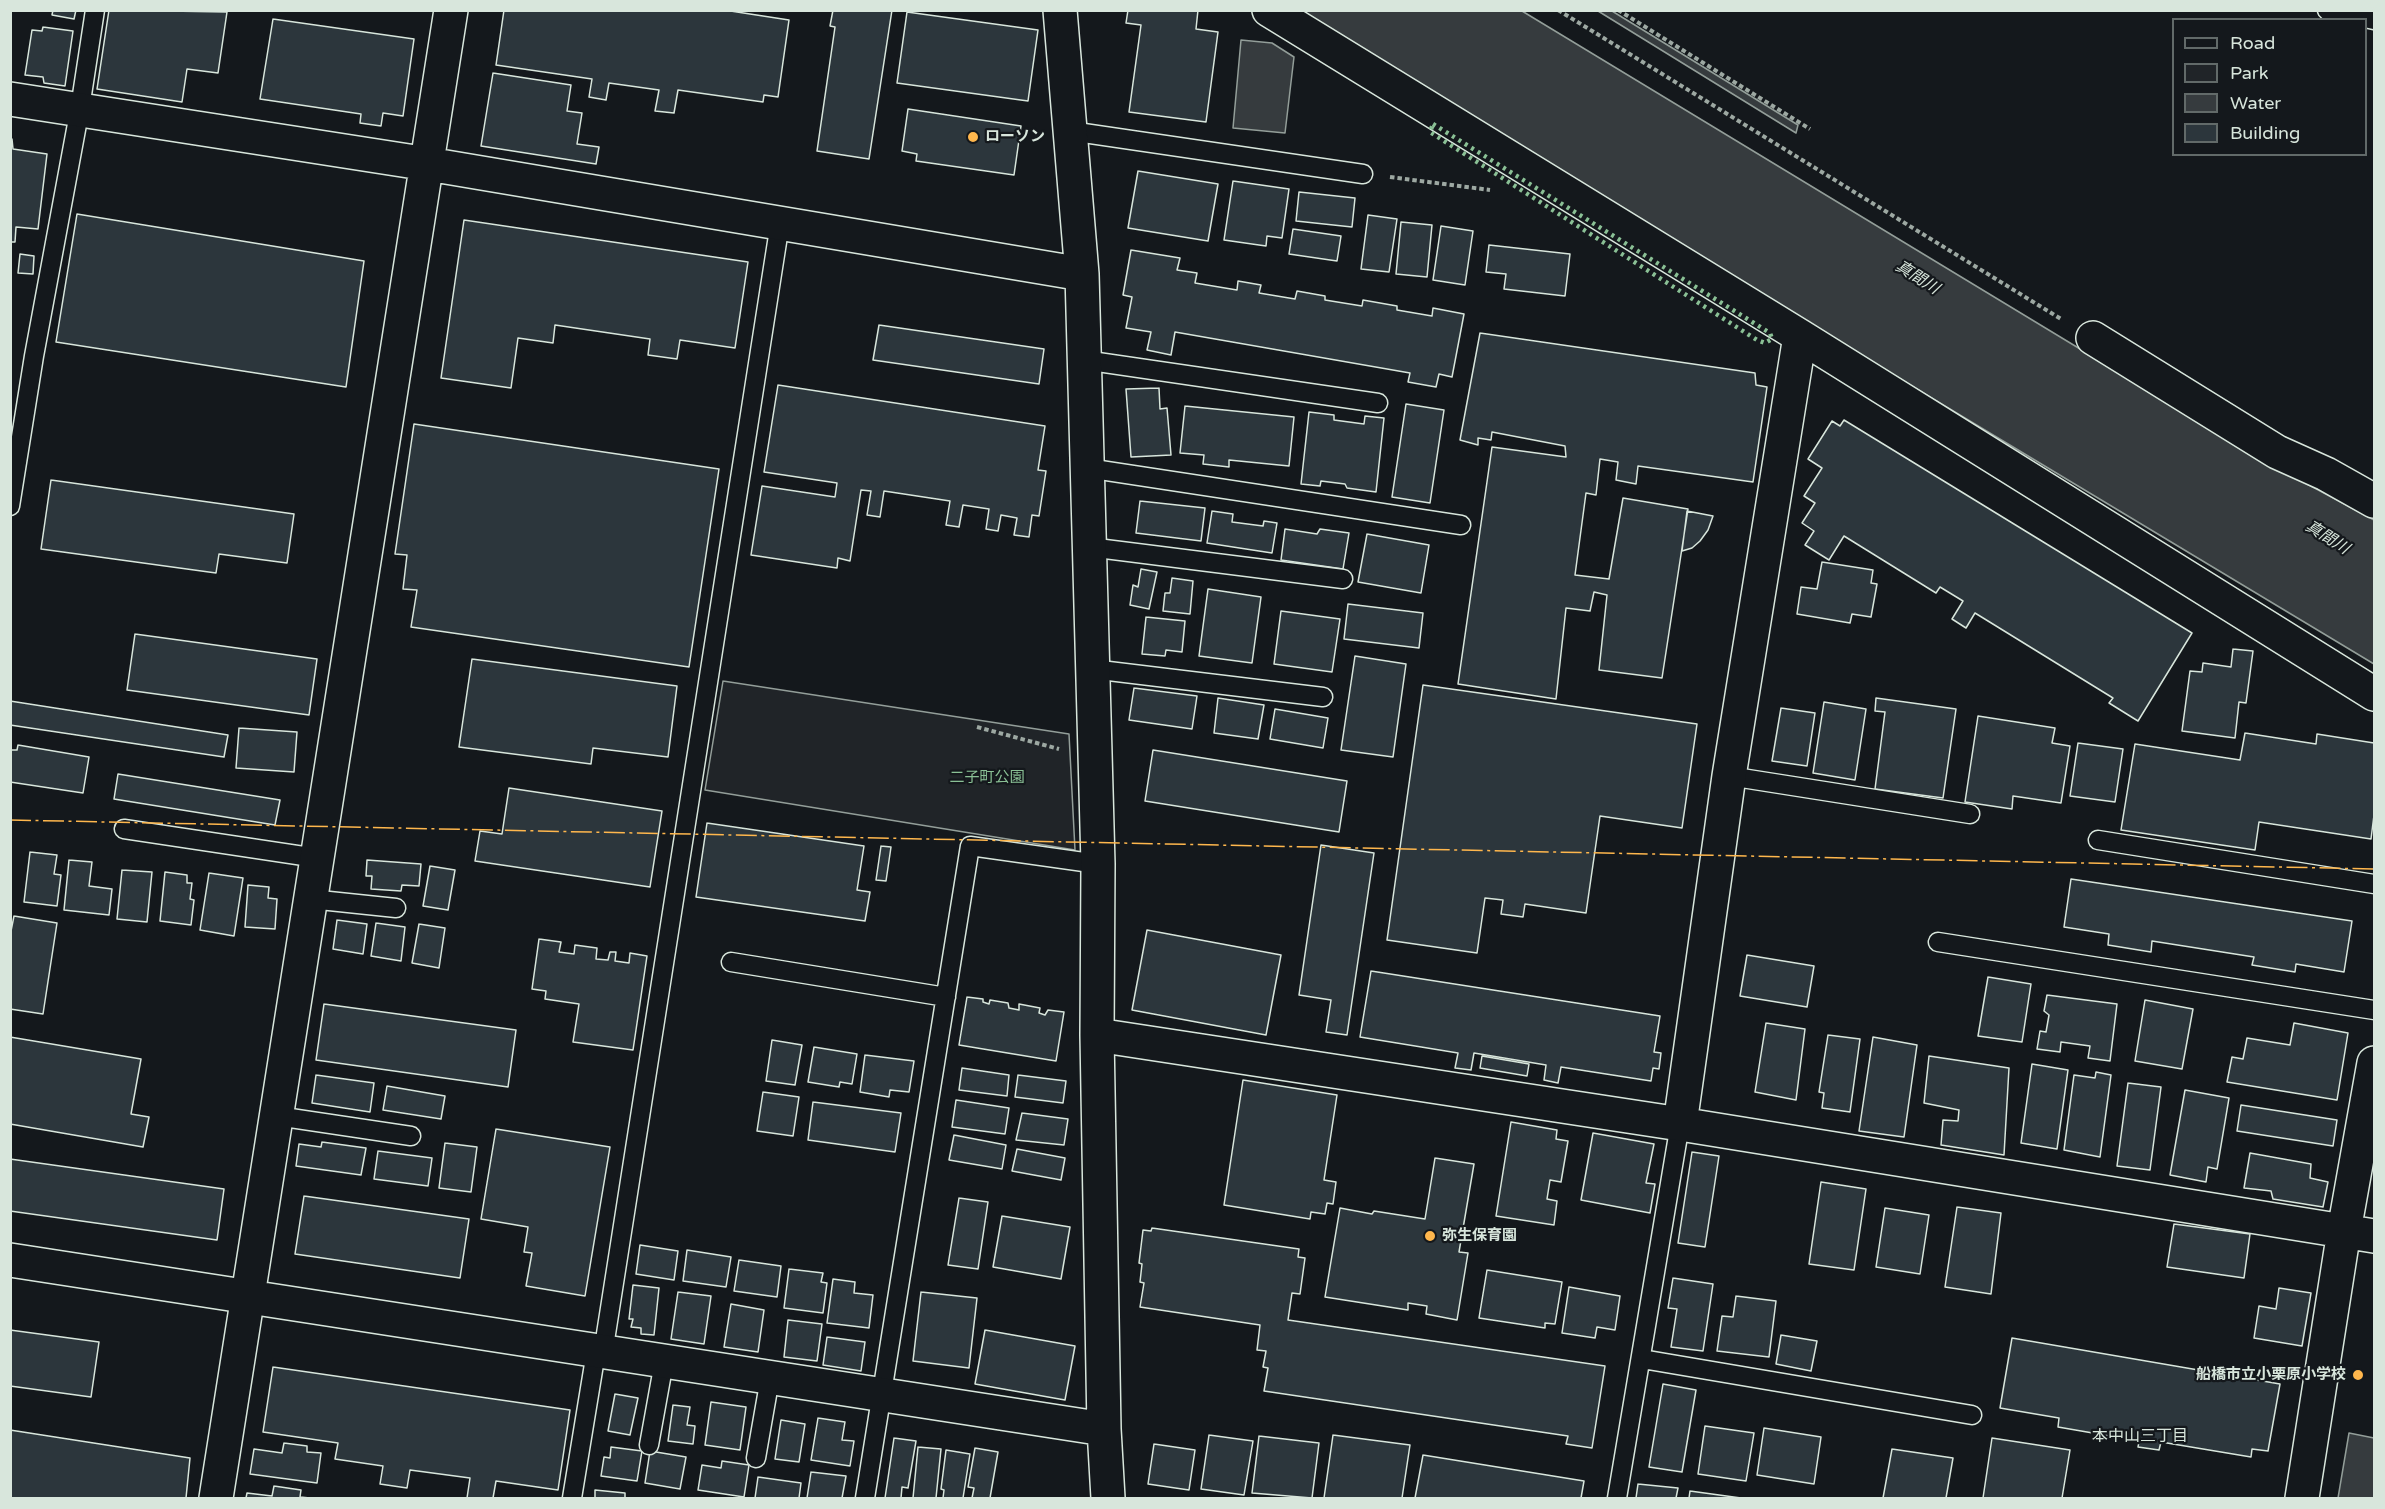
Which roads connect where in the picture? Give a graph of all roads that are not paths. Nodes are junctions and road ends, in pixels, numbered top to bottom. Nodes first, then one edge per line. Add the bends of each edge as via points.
1 (95, 10) edge
2 (451, 10) edge
3 (1060, 10) edge
4 (1269, 10) edge
5 (2327, 10) edge
6 (2365, 18) edge
7 (10, 99) edge
8 (80, 108) junction
9 (1070, 131) junction
10 (428, 164) junction
11 (1363, 174) road end
12 (780, 224) junction
13 (1082, 274) junction
14 (1800, 336) junction
15 (2093, 338) road end
16 (1084, 360) junction
17 (1378, 403) dead end
18 (1087, 468) junction
19 (2374, 501) edge
20 (10, 506) edge
21 (1461, 525) dead end
22 (1089, 547) junction
23 (1343, 579) dead end
24 (1092, 669) junction
25 (2374, 694) edge
26 (1323, 697) dead end
27 (1729, 776) junction
28 (1970, 814) dead end
29 (124, 829) dead end
30 (2098, 840) dead end
31 (316, 858) junction
32 (1098, 864) junction
33 (2374, 884) edge
34 (310, 899) junction
35 (396, 908) dead end
36 (1938, 942) dead end
37 (731, 962) dead end
38 (946, 997) junction
39 (2374, 1010) edge
40 (1097, 1035) junction
41 (2374, 1063) edge
42 (277, 1116) junction
43 (1680, 1124) junction
44 (411, 1137) dead end
45 (2359, 1234) edge
46 (10, 1260) edge
47 (249, 1297) junction
48 (599, 1352) junction
49 (1642, 1359) junction
50 (664, 1362) junction
51 (770, 1378) junction
52 (882, 1396) junction
53 (1972, 1415) dead end
54 (1104, 1429) junction
55 (649, 1445) dead end
56 (756, 1458) dead end
57 (216, 1498) edge
58 (572, 1498) edge
59 (866, 1498) edge
60 (1111, 1498) edge
61 (1617, 1498) edge
62 (2302, 1498) edge

1 - 8 lane
2 - 10 street
3 - 9 street
4 - 14 street
5 - 6 lane
7 - 8 street
8 - 10 street
8 - 20 lane
9 - 11 lane
9 - 13 street
10 - 12 street
10 - 31 street
12 - 13 street
12 - 48 lane
13 - 16 street
14 - 25 street
14 - 27 street
15 - 19 street via 2277,452
16 - 17 lane
16 - 18 street
18 - 21 lane
18 - 22 street
22 - 23 lane
22 - 24 street
24 - 26 lane
24 - 32 street
27 - 28 lane
27 - 43 street
29 - 31 lane
30 - 33 lane
31 - 34 street
32 - 38 lane via 970,846
32 - 40 street
34 - 35 lane
34 - 42 street
36 - 39 lane
37 - 38 lane
38 - 52 lane
40 - 43 street
40 - 54 street
41 - 45 street
42 - 44 lane
42 - 47 street
43 - 45 street
43 - 49 lane
45 - 62 street
46 - 47 street
47 - 48 street
47 - 57 street
48 - 50 street
48 - 58 lane
49 - 53 lane
49 - 61 lane
50 - 51 street
50 - 55 lane
51 - 52 street
51 - 56 lane
52 - 54 street
52 - 59 lane
54 - 60 street

